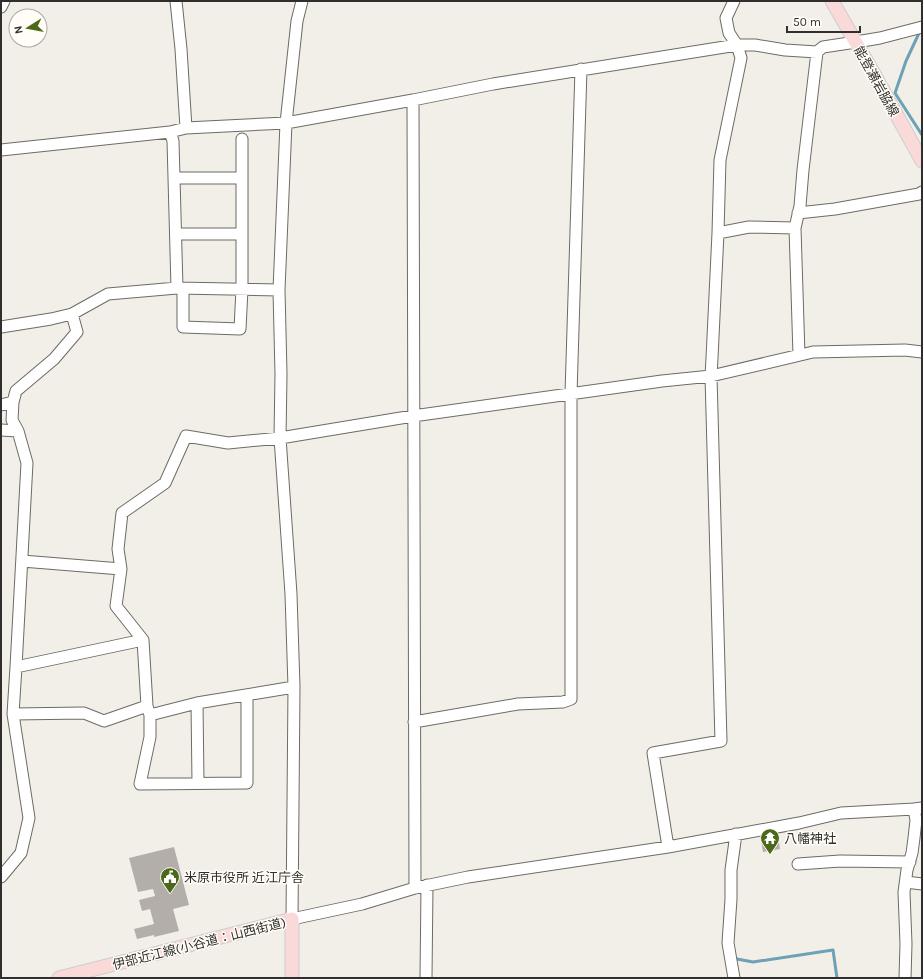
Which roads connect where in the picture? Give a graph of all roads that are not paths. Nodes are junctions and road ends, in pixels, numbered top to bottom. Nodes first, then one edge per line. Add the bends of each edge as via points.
1 (4, 1) edge
2 (176, 1) edge
3 (302, 1) edge
4 (734, 1) edge
5 (832, 1) edge
6 (1, 7) edge
7 (922, 27) edge
8 (856, 42) junction
9 (738, 46) junction
10 (817, 52) junction
11 (581, 70) junction
12 (413, 100) junction
13 (286, 123) junction
14 (186, 128) junction
15 (170, 132) junction
16 (242, 139) dead end
17 (1, 150) edge
18 (922, 161) edge
19 (174, 178) junction
20 (242, 178) junction
21 (922, 192) edge
22 (798, 213) junction
23 (796, 228) junction
24 (718, 233) junction
25 (176, 234) junction
26 (242, 234) junction
27 (180, 288) junction
28 (242, 289) junction
29 (279, 290) junction
30 (72, 314) junction
31 (1, 327) edge
32 (922, 352) edge
33 (799, 355) junction
34 (712, 376) junction
35 (571, 394) junction
36 (13, 402) junction
37 (1, 404) edge
38 (413, 416) junction
39 (1, 430) edge
40 (18, 431) junction
41 (280, 438) junction
42 (22, 561) junction
43 (121, 569) junction
44 (143, 640) junction
45 (16, 667) junction
46 (294, 687) junction
47 (247, 694) junction
48 (197, 703) junction
49 (148, 711) junction
50 (13, 714) junction
51 (414, 722) junction
52 (198, 783) junction
53 (918, 809) edge
54 (736, 834) junction
55 (668, 847) junction
56 (910, 862) junction
57 (798, 864) dead end
58 (1, 877) edge
59 (906, 882) junction
60 (922, 884) edge
61 (427, 885) junction
62 (414, 888) junction
63 (292, 919) junction
64 (59, 978) edge
65 (292, 978) edge
66 (426, 978) edge
67 (734, 978) edge
68 (905, 978) edge

1 - 6 street
2 - 14 street
3 - 13 street via 297,21
4 - 9 street via 726,18 729,33
5 - 8 main road, 能登瀬岩脇線
7 - 8 street
8 - 10 street via 823,47
8 - 18 main road, 能登瀬岩脇線
9 - 10 street
9 - 11 street
9 - 24 street via 741,58 720,160
10 - 22 street
11 - 12 street
11 - 35 street
12 - 13 street
12 - 38 street
13 - 14 street
13 - 29 street
14 - 15 street
15 - 17 street
15 - 19 street via 173,141
16 - 20 street
19 - 20 street
19 - 25 street
20 - 26 street
21 - 22 street via 835,209
22 - 23 street
23 - 24 street via 749,227
23 - 33 street
24 - 34 street
25 - 26 street
25 - 27 street
26 - 28 street
27 - 28 street
27 - 28 street via 183,327 240,329
27 - 30 street via 108,294
28 - 29 street
29 - 41 street
30 - 31 street
30 - 36 street via 77,332 54,359 16,391
32 - 33 street via 849,350
33 - 34 street
34 - 35 street
34 - 55 street via 721,740 653,753
35 - 38 street
35 - 51 street via 571,699 563,702 518,704
36 - 37 street
36 - 40 street via 12,420
38 - 41 street
38 - 51 street
39 - 40 street
40 - 42 street via 27,463
41 - 43 street via 228,443 186,436 165,483 122,513 118,549
41 - 46 street via 292,594
42 - 43 street
42 - 45 street
43 - 44 street via 116,606
44 - 45 street
44 - 49 street
45 - 50 street
46 - 47 street
46 - 63 street
47 - 48 street
47 - 52 street via 247,783
48 - 49 street
48 - 52 street
49 - 50 street via 104,721 84,713
49 - 52 street via 150,737 140,784
50 - 58 street via 29,818 21,853
51 - 62 street
53 - 54 street via 841,813
53 - 56 street
54 - 55 street
54 - 67 street via 731,870 732,899 728,943
55 - 61 street
56 - 57 street via 840,861
56 - 59 street
59 - 60 street
59 - 68 street
61 - 62 street
61 - 66 street
62 - 63 street via 362,904
63 - 64 main road, 伊部近江線(小谷道：山西街道)
63 - 65 main road

